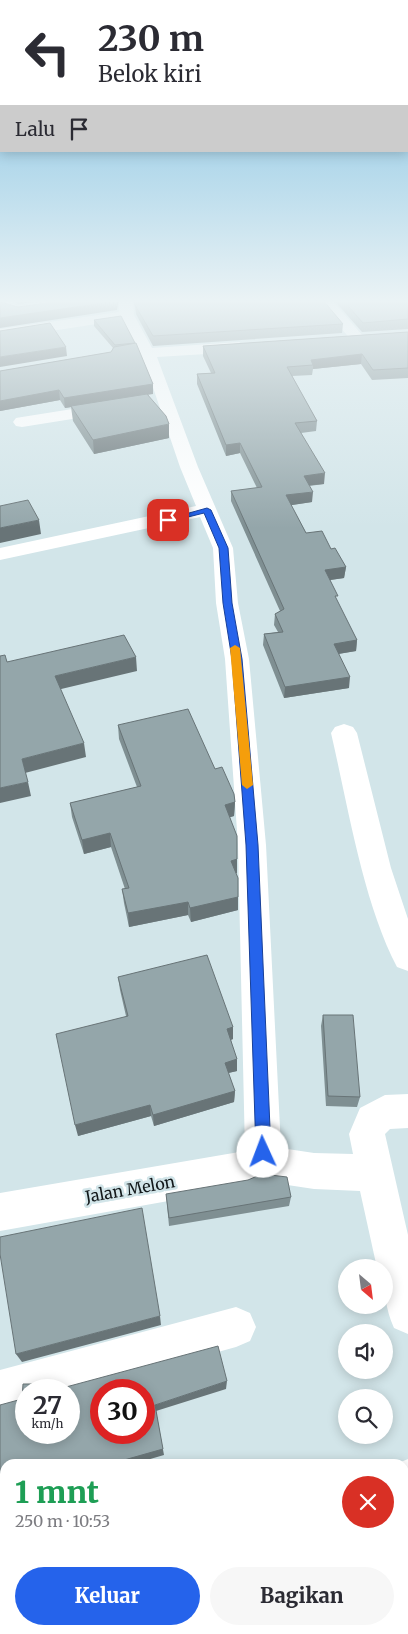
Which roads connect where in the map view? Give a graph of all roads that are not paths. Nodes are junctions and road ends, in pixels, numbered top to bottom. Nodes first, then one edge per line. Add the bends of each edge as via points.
1 (151, 375) edge
2 (127, 405) edge
3 (22, 422) dead end
4 (207, 510) junction
5 (0, 554) edge
6 (344, 733) dead end
7 (408, 958) edge
8 (408, 1111) edge
9 (259, 1163) junction
10 (374, 1173) junction
11 (0, 1212) edge
12 (400, 1244) edge
13 (408, 1314) edge
14 (236, 1327) dead end
15 (0, 1391) edge

1 - 4 street via 156,400
2 - 3 street
4 - 5 street
4 - 9 street via 224,548 227,603 237,659 252,845 263,1152
6 - 7 street via 377,868
8 - 10 street via 385,1112 372,1120 367,1134
9 - 10 street
9 - 11 street, Jalan Melon via 247,1169
10 - 12 street
12 - 13 street
14 - 15 street

